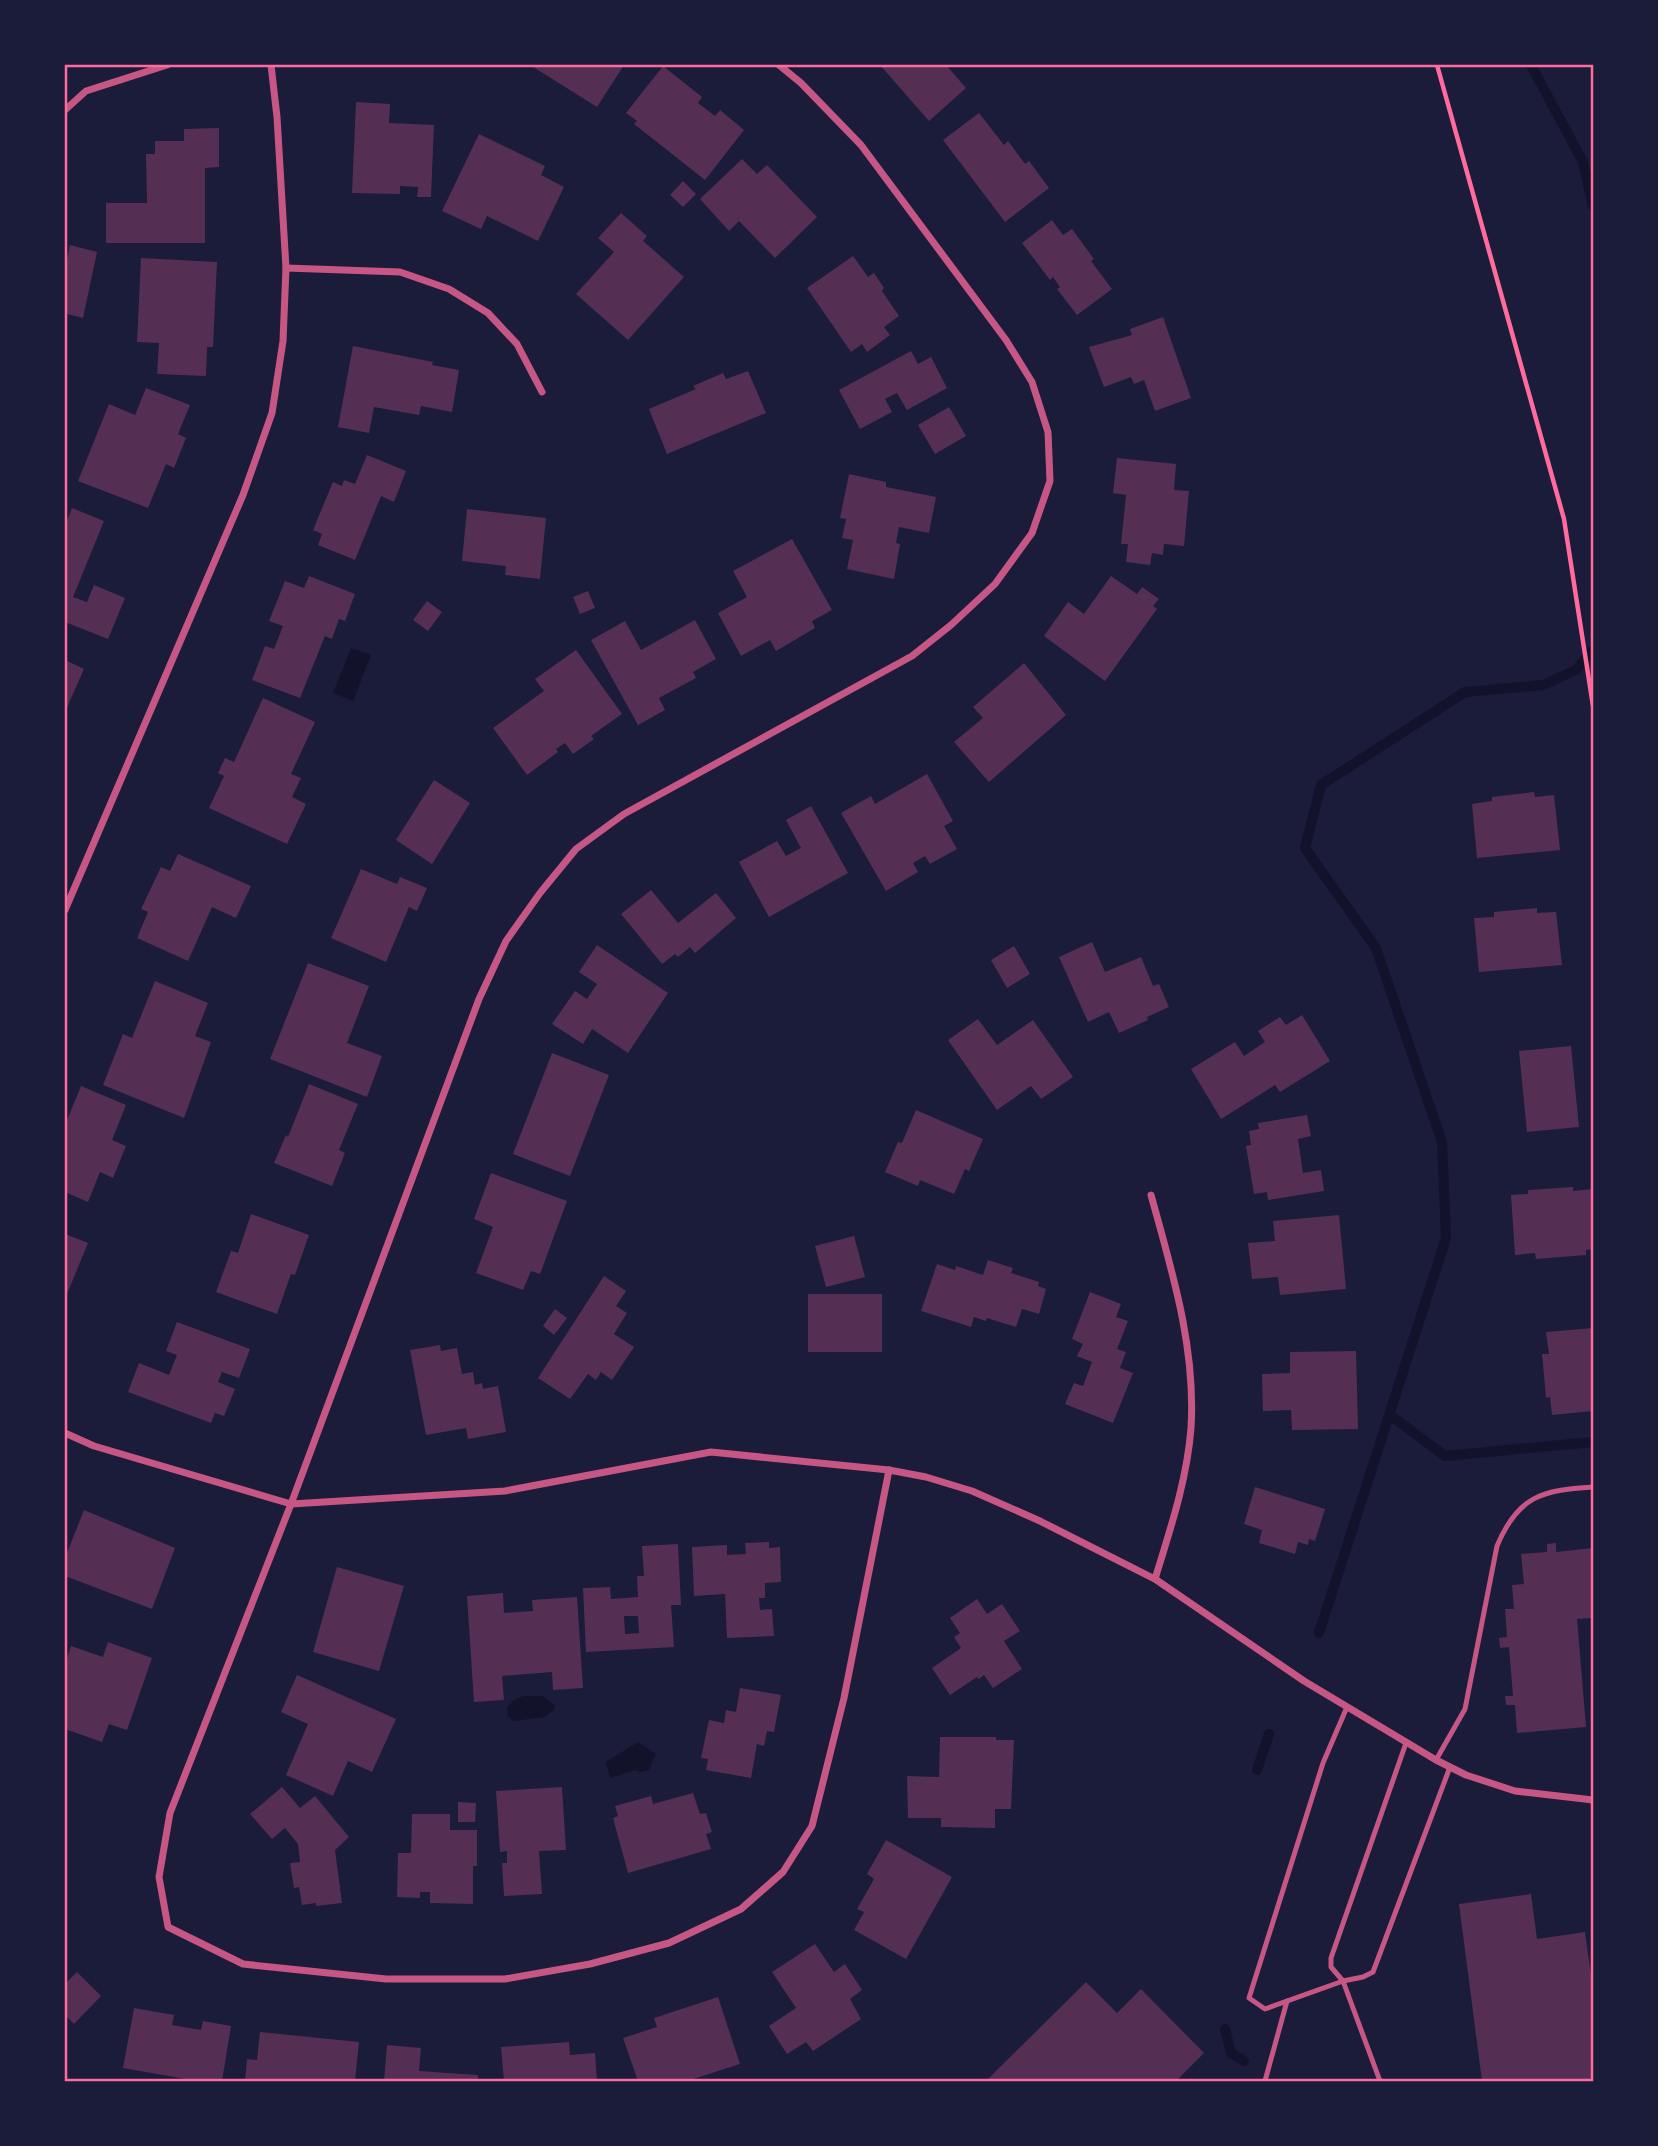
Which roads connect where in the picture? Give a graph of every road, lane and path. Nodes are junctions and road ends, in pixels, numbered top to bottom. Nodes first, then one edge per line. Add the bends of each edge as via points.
1 (167, 65) edge
2 (271, 65) edge
3 (779, 65) edge
4 (1437, 65) edge
5 (65, 110) edge
6 (286, 268) junction
7 (542, 392) dead end
8 (1593, 706) edge
9 (65, 909) edge
10 (1151, 1195) dead end
11 (65, 1433) edge
12 (889, 1470) junction
13 (1593, 1487) edge
14 (291, 1504) junction
15 (1155, 1579) junction
16 (1347, 1707) junction
17 (1406, 1743) junction
18 (1436, 1760) junction
19 (1450, 1767) junction
20 (1593, 1800) edge
21 (1343, 1981) junction
22 (1287, 2001) junction
23 (1265, 2081) edge
24 (1380, 2081) edge

1 - 5 street via 86,91
2 - 6 street
3 - 14 street via 861,145 1006,340 1032,382 1048,432 1050,481 1032,533 995,584 951,625 912,656 624,814 576,849 540,894 506,941 478,999
4 - 8 path via 1564,519
6 - 7 street via 400,272 449,289 488,313 517,344
6 - 9 street via 283,341 272,413 243,495
10 - 15 street via 1174,1278 1189,1358 1191,1427 1180,1496
11 - 14 street via 94,1446
12 - 14 street via 711,1452 505,1491
12 - 14 street via 844,1698 812,1826 783,1872 741,1909 669,1943 590,1964 505,1979 386,1979 243,1964 168,1927 159,1877 170,1813
12 - 15 street via 972,1490
13 - 18 lane via 1543,1493 1507,1523 1497,1546 1465,1709
15 - 16 street
16 - 17 street
16 - 22 lane via 1323,1763 1249,1998 1265,2009
17 - 18 street
17 - 21 lane via 1331,1958 1331,1967
18 - 19 street
19 - 20 street via 1515,1791
19 - 21 lane via 1373,1972
21 - 22 lane
21 - 24 lane
22 - 23 lane

